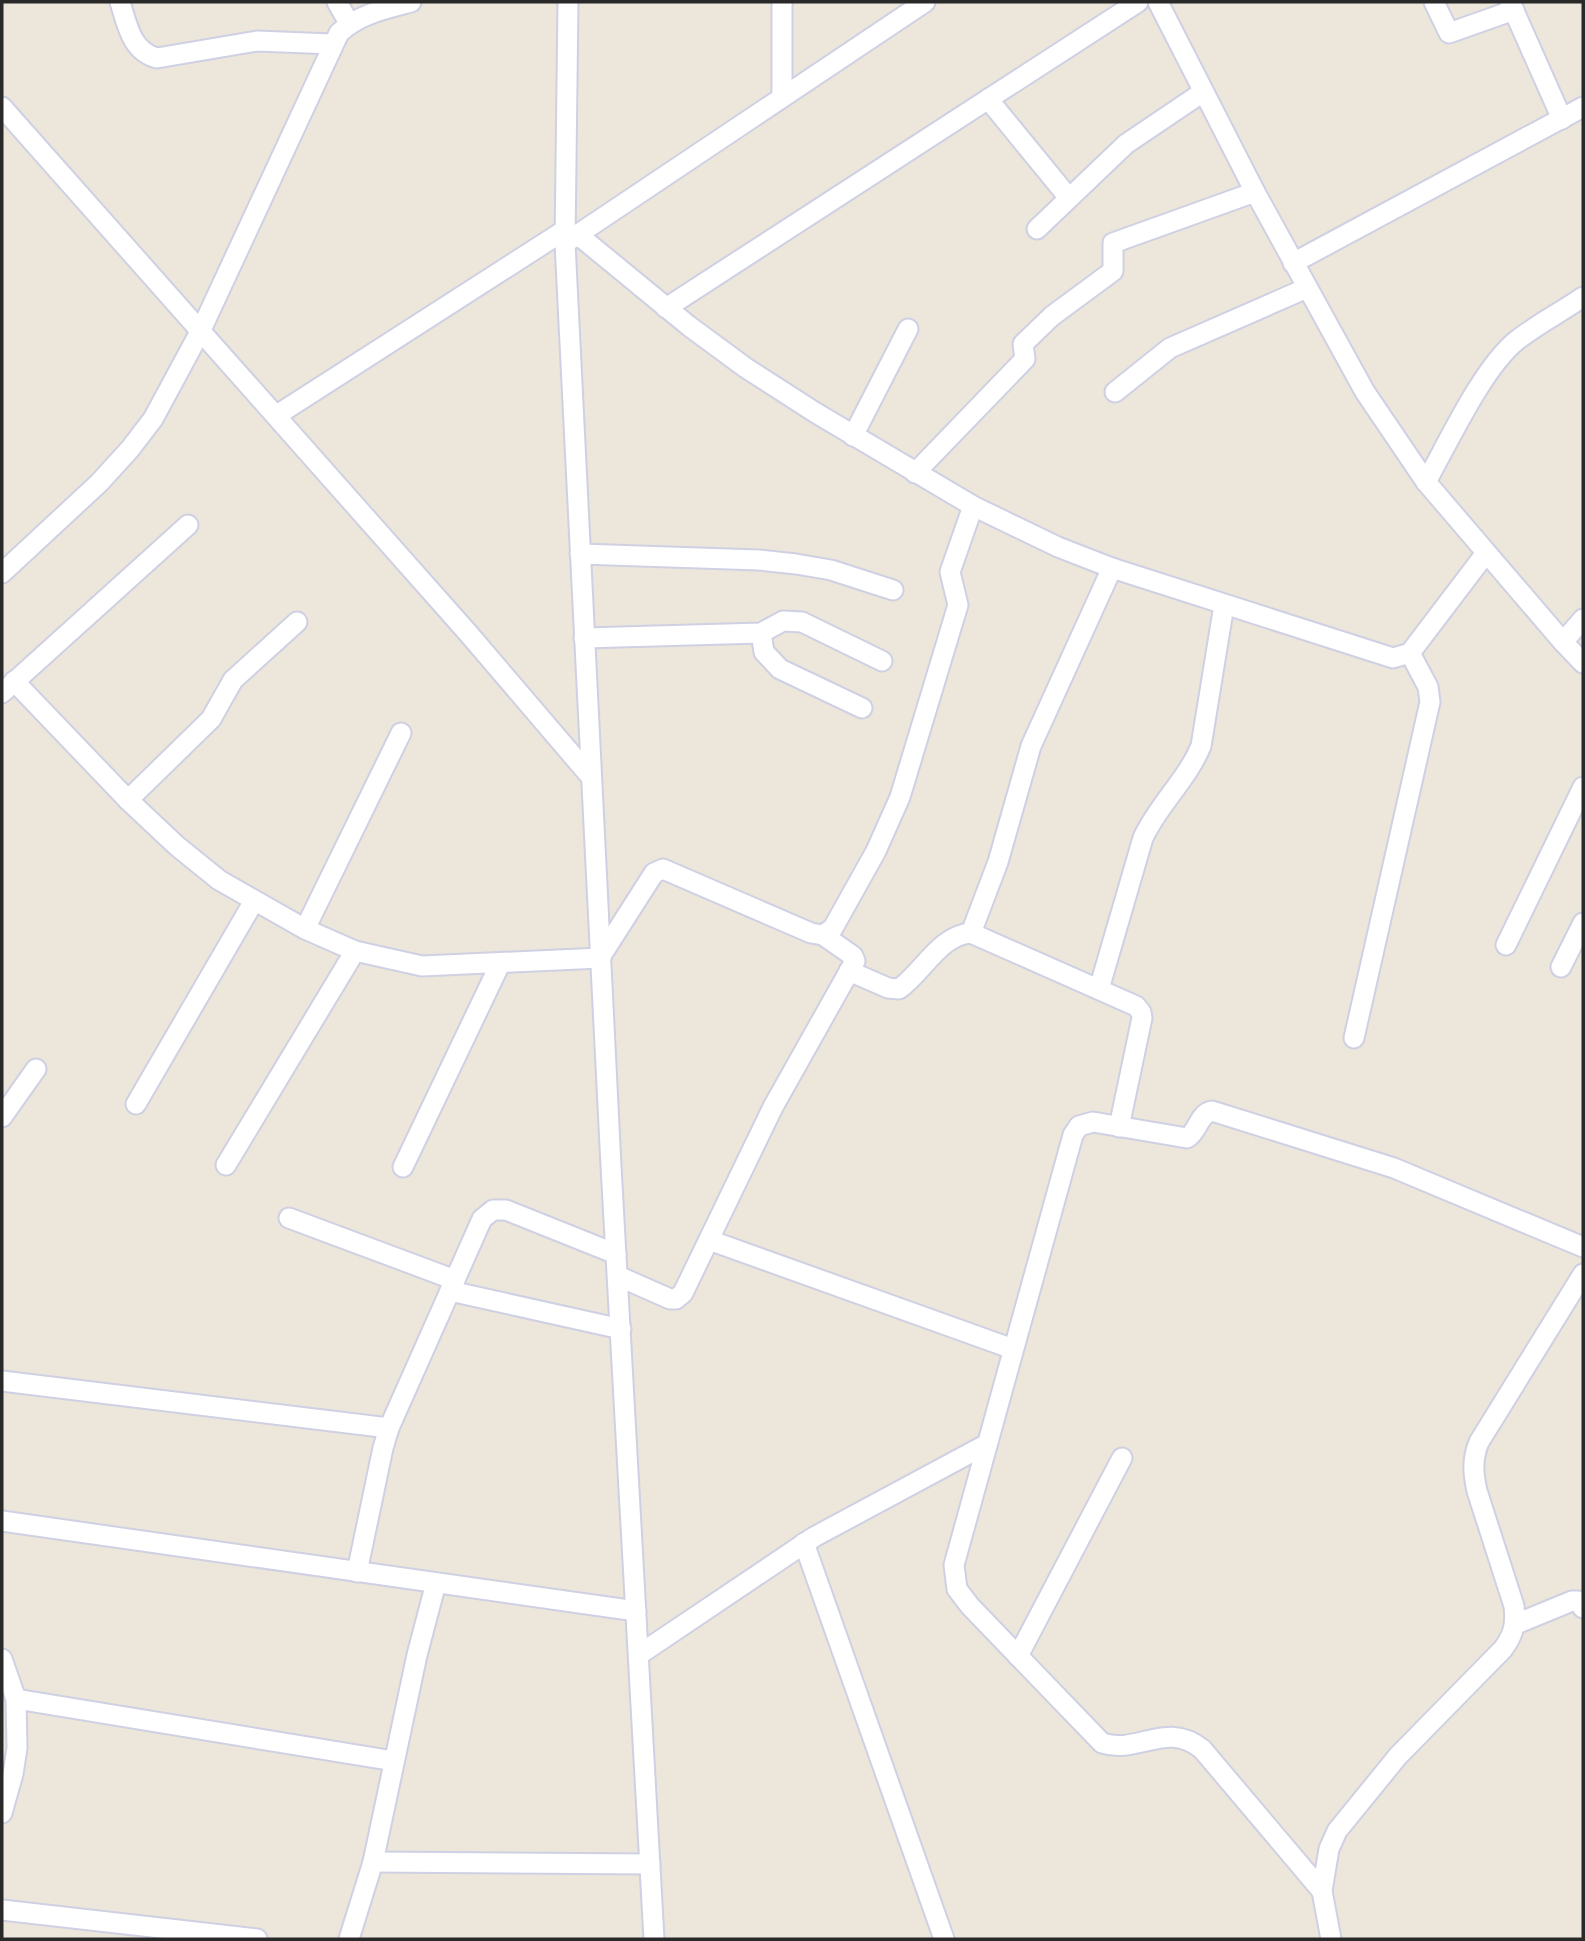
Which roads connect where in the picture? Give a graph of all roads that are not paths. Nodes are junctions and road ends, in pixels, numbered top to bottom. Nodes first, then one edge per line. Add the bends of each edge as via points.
1 (120, 2) edge
2 (337, 2) edge
3 (411, 2) edge
4 (568, 2) edge
5 (782, 2) edge
6 (925, 2) edge
7 (1138, 2) edge
8 (1158, 2) edge
9 (1434, 2) edge
10 (1512, 6) edge
11 (349, 23) junction
12 (332, 44) junction
13 (1203, 92) junction
14 (782, 97) junction
15 (988, 99) junction
16 (1583, 107) edge
17 (1562, 119) junction
18 (6, 121) edge
19 (1255, 192) junction
20 (1069, 198) junction
21 (1037, 229) dead end
22 (569, 236) junction
23 (1293, 263) junction
24 (1307, 288) junction
25 (1583, 297) edge
26 (666, 308) junction
27 (201, 330) junction
28 (908, 330) dead end
29 (1115, 392) dead end
30 (277, 415) junction
31 (853, 436) junction
32 (915, 473) junction
33 (1426, 482) junction
34 (973, 506) junction
35 (188, 525) dead end
36 (1486, 553) junction
37 (580, 554) junction
38 (1112, 568) junction
39 (2, 573) edge
40 (893, 590) dead end
41 (1224, 605) junction
42 (1583, 619) edge
43 (297, 622) dead end
44 (761, 633) junction
45 (584, 638) junction
46 (1563, 642) junction
47 (1410, 653) junction
48 (882, 661) dead end
49 (1583, 663) edge
50 (8, 687) edge
51 (862, 708) dead end
52 (401, 733) dead end
53 (591, 777) junction
54 (1583, 788) edge
55 (128, 800) junction
56 (254, 901) junction
57 (1583, 923) edge
58 (305, 929) junction
59 (971, 933) junction
60 (822, 935) junction
61 (1506, 945) dead end
62 (355, 951) junction
63 (601, 957) junction
64 (500, 964) junction
65 (1561, 967) dead end
66 (849, 971) junction
67 (1099, 989) junction
68 (1354, 1038) dead end
69 (36, 1069) dead end
70 (136, 1104) dead end
71 (2, 1117) edge
72 (1119, 1127) junction
73 (226, 1166) dead end
74 (403, 1167) dead end
75 (289, 1218) dead end
76 (709, 1240) junction
77 (1583, 1247) edge
78 (617, 1254) junction
79 (618, 1276) junction
80 (1581, 1285) edge
81 (452, 1286) junction
82 (621, 1329) junction
83 (1013, 1349) junction
84 (2, 1381) edge
85 (389, 1428) junction
86 (987, 1444) junction
87 (1122, 1458) dead end
88 (2, 1521) edge
89 (804, 1543) junction
90 (357, 1572) junction
91 (436, 1583) junction
92 (1583, 1608) edge
93 (636, 1611) junction
94 (1516, 1624) junction
95 (639, 1654) junction
96 (1018, 1656) junction
97 (2, 1659) edge
98 (16, 1699) junction
99 (394, 1761) junction
100 (2, 1813) edge
101 (373, 1862) junction
102 (650, 1864) junction
103 (1322, 1891) junction
104 (2, 1910) edge
105 (257, 1939) edge
106 (349, 1939) edge
107 (654, 1939) edge
108 (944, 1939) edge
109 (1331, 1939) edge

1 - 12 street via 132,39 146,55 157,58 257,41
2 - 11 street
3 - 11 street
4 - 22 street
5 - 14 street
6 - 14 street
7 - 15 street
8 - 13 street
9 - 10 street via 1449,33
10 - 17 street
11 - 12 street
12 - 27 street
13 - 19 street
13 - 20 street via 1143,131
14 - 22 street
15 - 20 street
15 - 26 street
16 - 17 street
17 - 23 street
18 - 27 street
19 - 23 street
19 - 32 street via 1113,243 1113,271 1023,344 1025,359
20 - 21 street
22 - 26 street
22 - 30 street
22 - 37 street
23 - 24 street
24 - 29 street via 1170,348
24 - 33 street via 1365,392
25 - 33 street via 1515,342 1500,359
26 - 31 street via 746,368
27 - 30 street
27 - 39 street via 165,398 130,449
28 - 31 street
30 - 53 street
31 - 32 street
32 - 34 street
33 - 36 street
34 - 38 street
34 - 60 street via 950,572 958,605 900,797 833,928
35 - 50 street
36 - 46 street
36 - 47 street
37 - 40 street via 796,564
37 - 45 street
38 - 41 street
38 - 59 street via 1031,746 998,862
41 - 47 street via 1382,656
41 - 67 street via 1201,746 1143,838
42 - 46 street
43 - 55 street via 233,680 207,723
44 - 45 street
44 - 48 street via 783,621 802,622
44 - 51 street via 764,652 780,669
45 - 53 street
46 - 49 street
47 - 68 street via 1428,687 1430,702
50 - 55 street
52 - 58 street
53 - 63 street
54 - 61 street
55 - 56 street via 219,880
56 - 58 street
56 - 70 street
57 - 65 street
58 - 62 street
59 - 66 street via 949,940 899,989
59 - 67 street
60 - 63 street via 663,869 654,873
60 - 66 street via 855,958
62 - 64 street via 422,966
62 - 73 street
63 - 64 street
63 - 78 street
64 - 74 street
66 - 76 street via 778,1096
67 - 72 street via 1136,1006 1142,1015
69 - 71 street
72 - 77 street via 1187,1138 1205,1113 1212,1111 1394,1168
72 - 83 street via 1085,1123 1073,1135
75 - 81 street
76 - 79 street via 676,1300
76 - 83 street
78 - 79 street
78 - 81 street via 506,1210 493,1210 482,1219
79 - 82 street
80 - 94 street via 1473,1456 1477,1491
81 - 82 street
81 - 85 street
82 - 93 street
83 - 86 street
84 - 85 street
85 - 90 street
86 - 89 street
86 - 96 street via 954,1576 963,1598
87 - 96 street
88 - 90 street
89 - 95 street
89 - 108 street
90 - 91 street
91 - 93 street
91 - 99 street
92 - 94 street via 1572,1601
93 - 95 street
94 - 103 street via 1503,1649 1398,1756 1337,1831 1323,1870
95 - 102 street
96 - 103 street via 1102,1743 1171,1736 1194,1742
97 - 98 street
98 - 99 street
98 - 100 street via 17,1748
99 - 101 street
101 - 102 street
101 - 106 street
102 - 107 street
103 - 109 street
104 - 105 street

